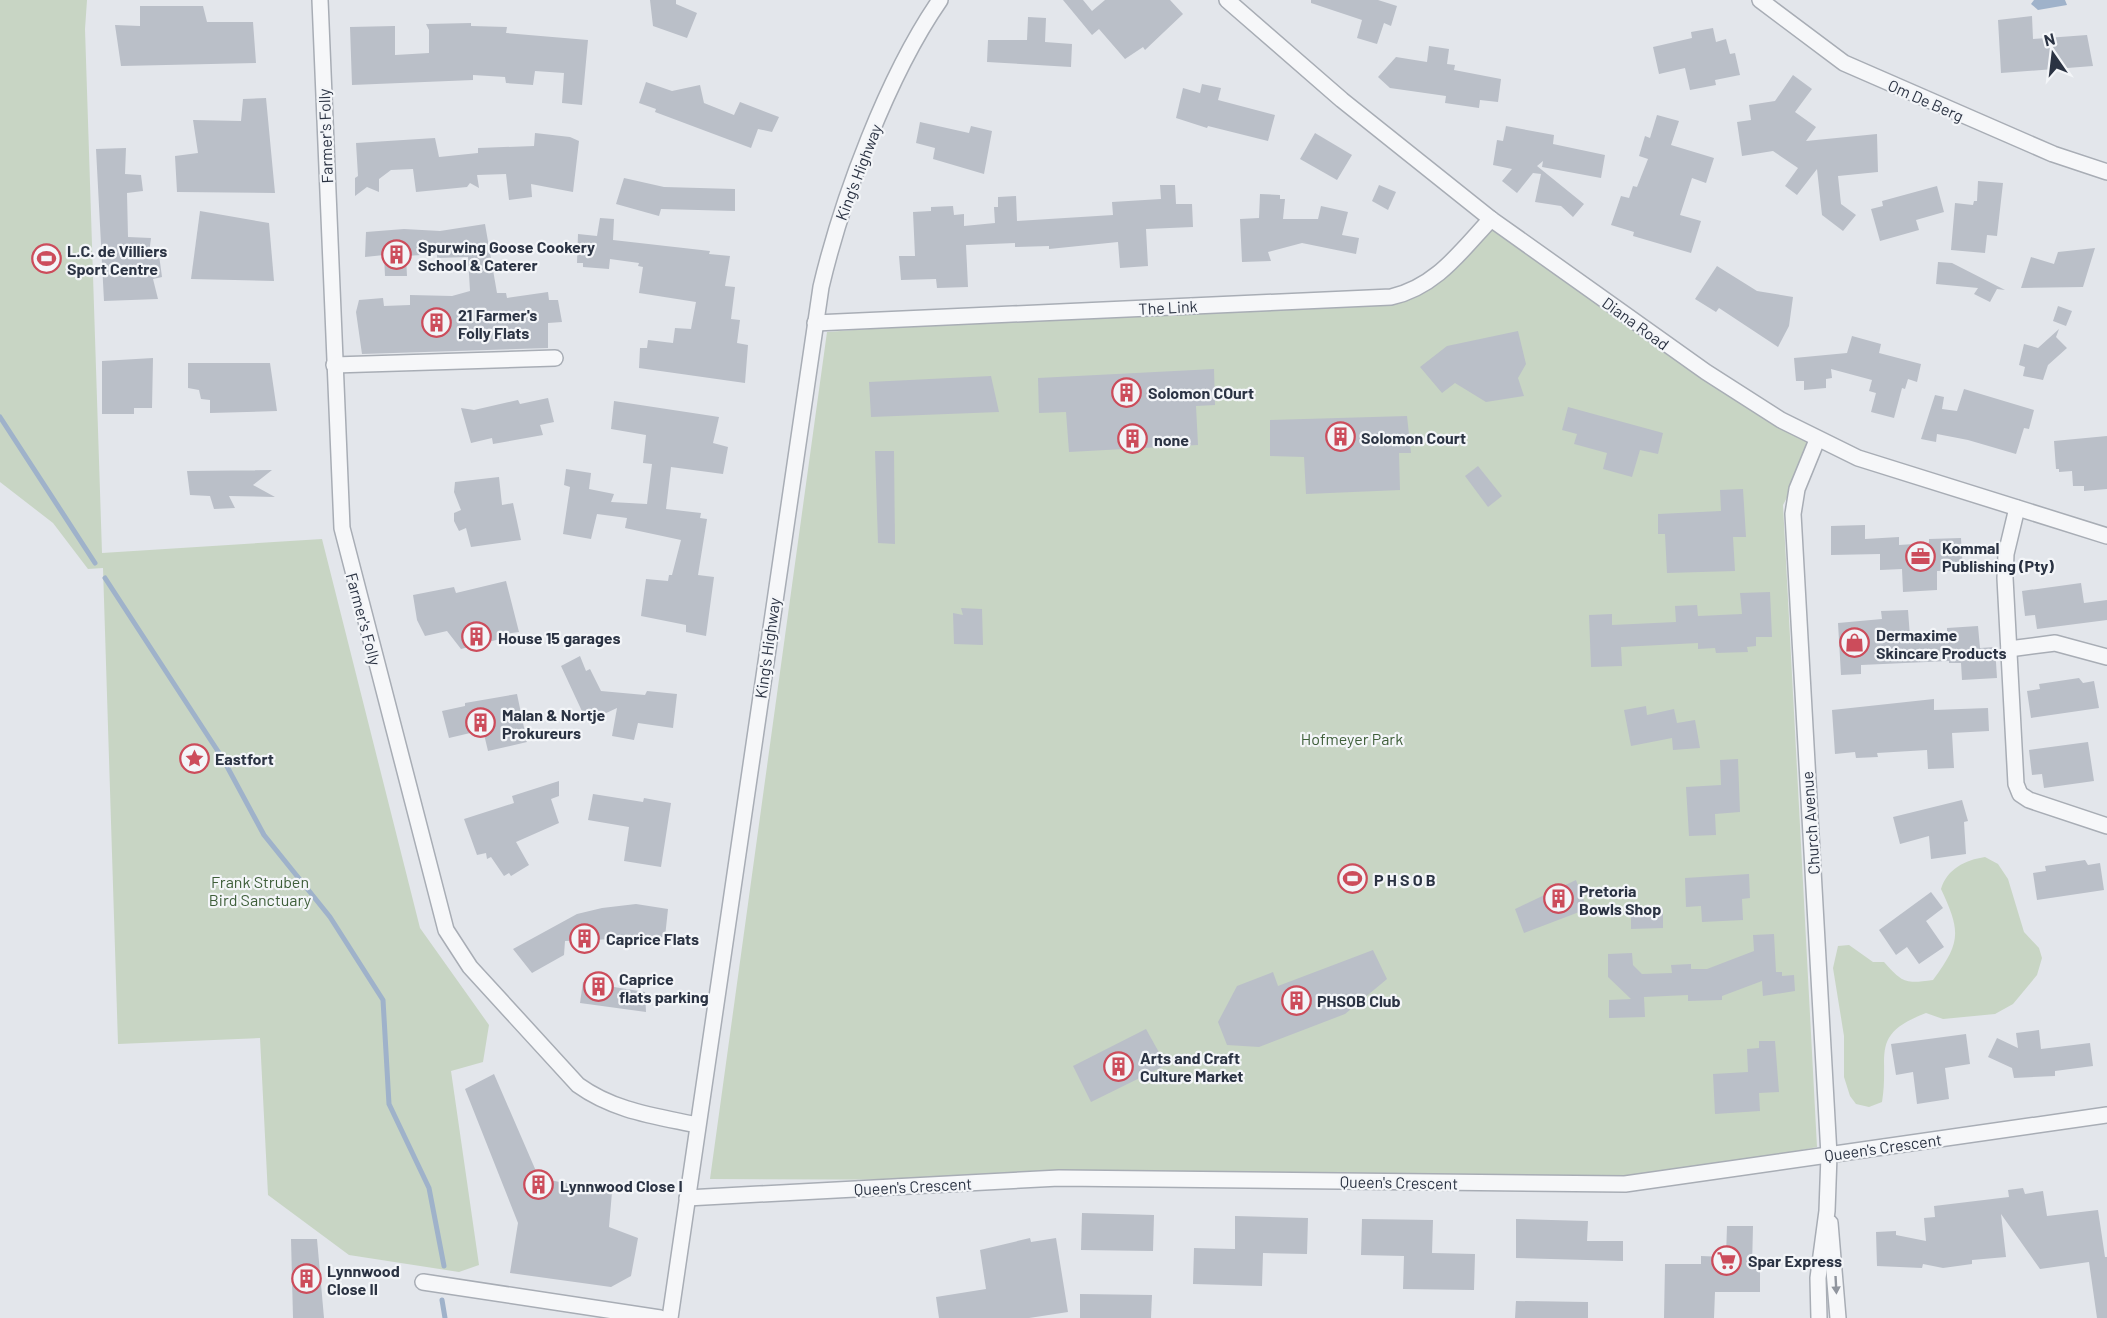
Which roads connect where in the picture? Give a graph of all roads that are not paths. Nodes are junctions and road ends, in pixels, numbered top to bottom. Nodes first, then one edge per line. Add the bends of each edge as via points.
1 (320, 0) edge
2 (940, 0) edge
3 (1227, 0) edge
4 (1760, 0) edge
5 (2107, 172) edge
6 (1491, 219) junction
7 (815, 323) junction
8 (555, 358) dead end
9 (334, 365) junction
10 (1817, 440) junction
11 (2017, 508) junction
12 (2107, 536) edge
13 (2009, 649) junction
14 (2107, 657) edge
15 (2107, 826) edge
16 (2107, 1115) edge
17 (697, 1125) junction
18 (1829, 1155) junction
19 (687, 1198) junction
20 (1827, 1211) junction
21 (423, 1282) dead end
22 (660, 1318) edge
23 (670, 1318) edge
24 (1819, 1318) edge
25 (1838, 1318) edge

1 - 9 street, Farmer's Folly
2 - 7 street, King's Highway via 871,134 829,250
3 - 6 street, Diana Road via 1342,100
4 - 5 street, Om De Berg via 1852,68 2053,154
6 - 7 street, The Link via 1428,283 1391,297
6 - 10 street, Diana Road via 1706,372
7 - 17 street, King's Highway
8 - 9 street
9 - 17 street, Farmer's Folly via 344,543 446,930 470,968 578,1085 619,1108
10 - 11 street, Diana Road via 1858,458
10 - 18 street, Church Avenue via 1797,489 1793,526
11 - 12 street, Diana Road
11 - 13 street via 2006,555
13 - 14 street via 2055,643
13 - 15 street via 2018,791 2029,800
16 - 18 street, Queen's Crescent
17 - 19 street, King's Highway
18 - 19 street, Queen's Crescent via 1612,1184 1059,1178
18 - 20 street, Church Avenue
19 - 23 street, King's Highway
20 - 24 street, Church Avenue via 1818,1278
20 -> 25 street, Church Avenue
21 - 22 street

